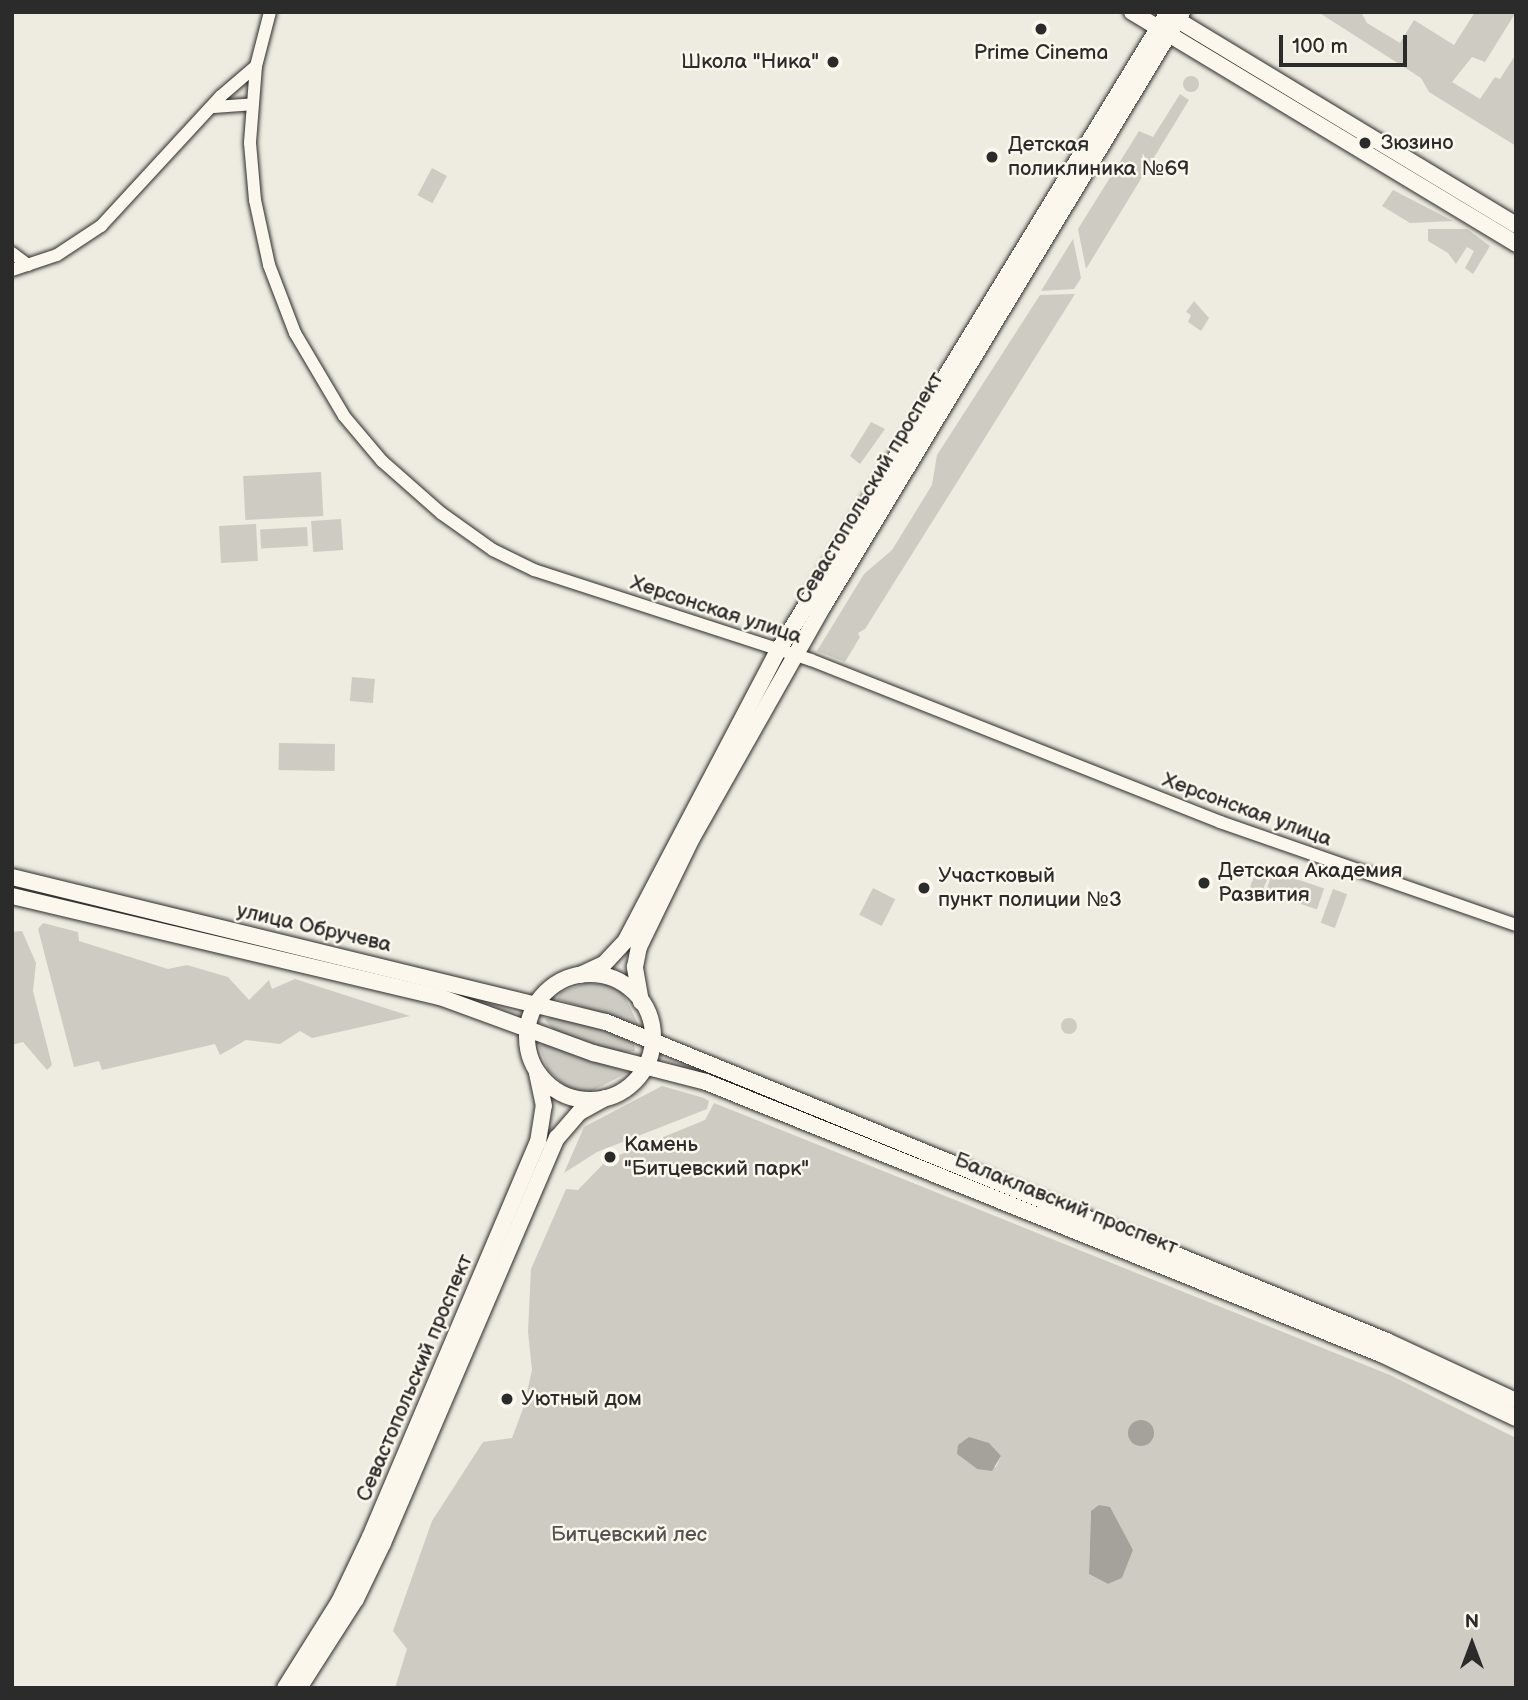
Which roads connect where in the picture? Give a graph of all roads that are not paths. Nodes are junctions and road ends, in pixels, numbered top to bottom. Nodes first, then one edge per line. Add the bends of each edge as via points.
1 (270, 12) edge
2 (1132, 12) edge
3 (1170, 19) edge
4 (256, 66) junction
5 (251, 104) junction
6 (209, 109) junction
7 (1516, 225) edge
8 (1516, 244) edge
9 (12, 253) edge
10 (28, 265) junction
11 (12, 270) edge
12 (786, 653) junction
13 (12, 877) edge
14 (12, 896) edge
15 (1516, 925) edge
16 (580, 975) junction
17 (641, 1002) junction
18 (536, 1003) junction
19 (606, 1022) joint
20 (528, 1029) junction
21 (652, 1040) junction
22 (593, 1053) joint
23 (647, 1066) junction
24 (537, 1072) junction
25 (605, 1098) junction
26 (1384, 1347) junction
27 (1516, 1401) edge
28 (1516, 1418) edge
29 (285, 1688) edge
30 (299, 1688) edge

1 - 4 street, Херсонская улица
2 - 3 main road
3 - 7 main road
3 - 8 main road
3 - 12 main road, Севастопольский проспект
4 - 5 street, Херсонская улица
4 - 6 street
5 - 6 street
5 - 12 street, Херсонская улица via 255,200 280,296 329,394 382,461 442,513 519,564
6 - 10 street via 101,226 57,256
9 - 10 street
10 - 11 street
12 - 15 street, Херсонская улица via 1220,822
12 - 16 main road, Севастопольский проспект via 626,940 604,964
12 - 17 main road, Севастопольский проспект via 649,925 635,967
13 - 18 main road, улица Обручева
14 - 20 main road, улица Обручева via 440,997
16 - 17 main road via 619,979
16 - 18 main road, Севастопольский проспект via 558,982
17 - 21 main road, Севастопольский проспект
18 - 19 main road, улица Обручева
18 - 20 main road
19 - 21 main road, Балаклавский проспект
20 - 22 main road, улица Обручева
20 - 24 main road, Севастопольский проспект
21 - 23 main road
21 - 26 main road, Балаклавский проспект
22 - 23 main road, Балаклавский проспект
23 - 25 main road, Севастопольский проспект via 630,1084
23 - 26 main road, Балаклавский проспект via 706,1082
24 - 25 main road via 561,1094 584,1100
24 - 29 main road, Севастопольский проспект via 544,1107 538,1142 370,1537 314,1646
25 - 30 main road, Севастопольский проспект via 580,1112 557,1138 383,1543 356,1599
26 - 27 main road, Балаклавский проспект
26 - 28 main road, Балаклавский проспект

